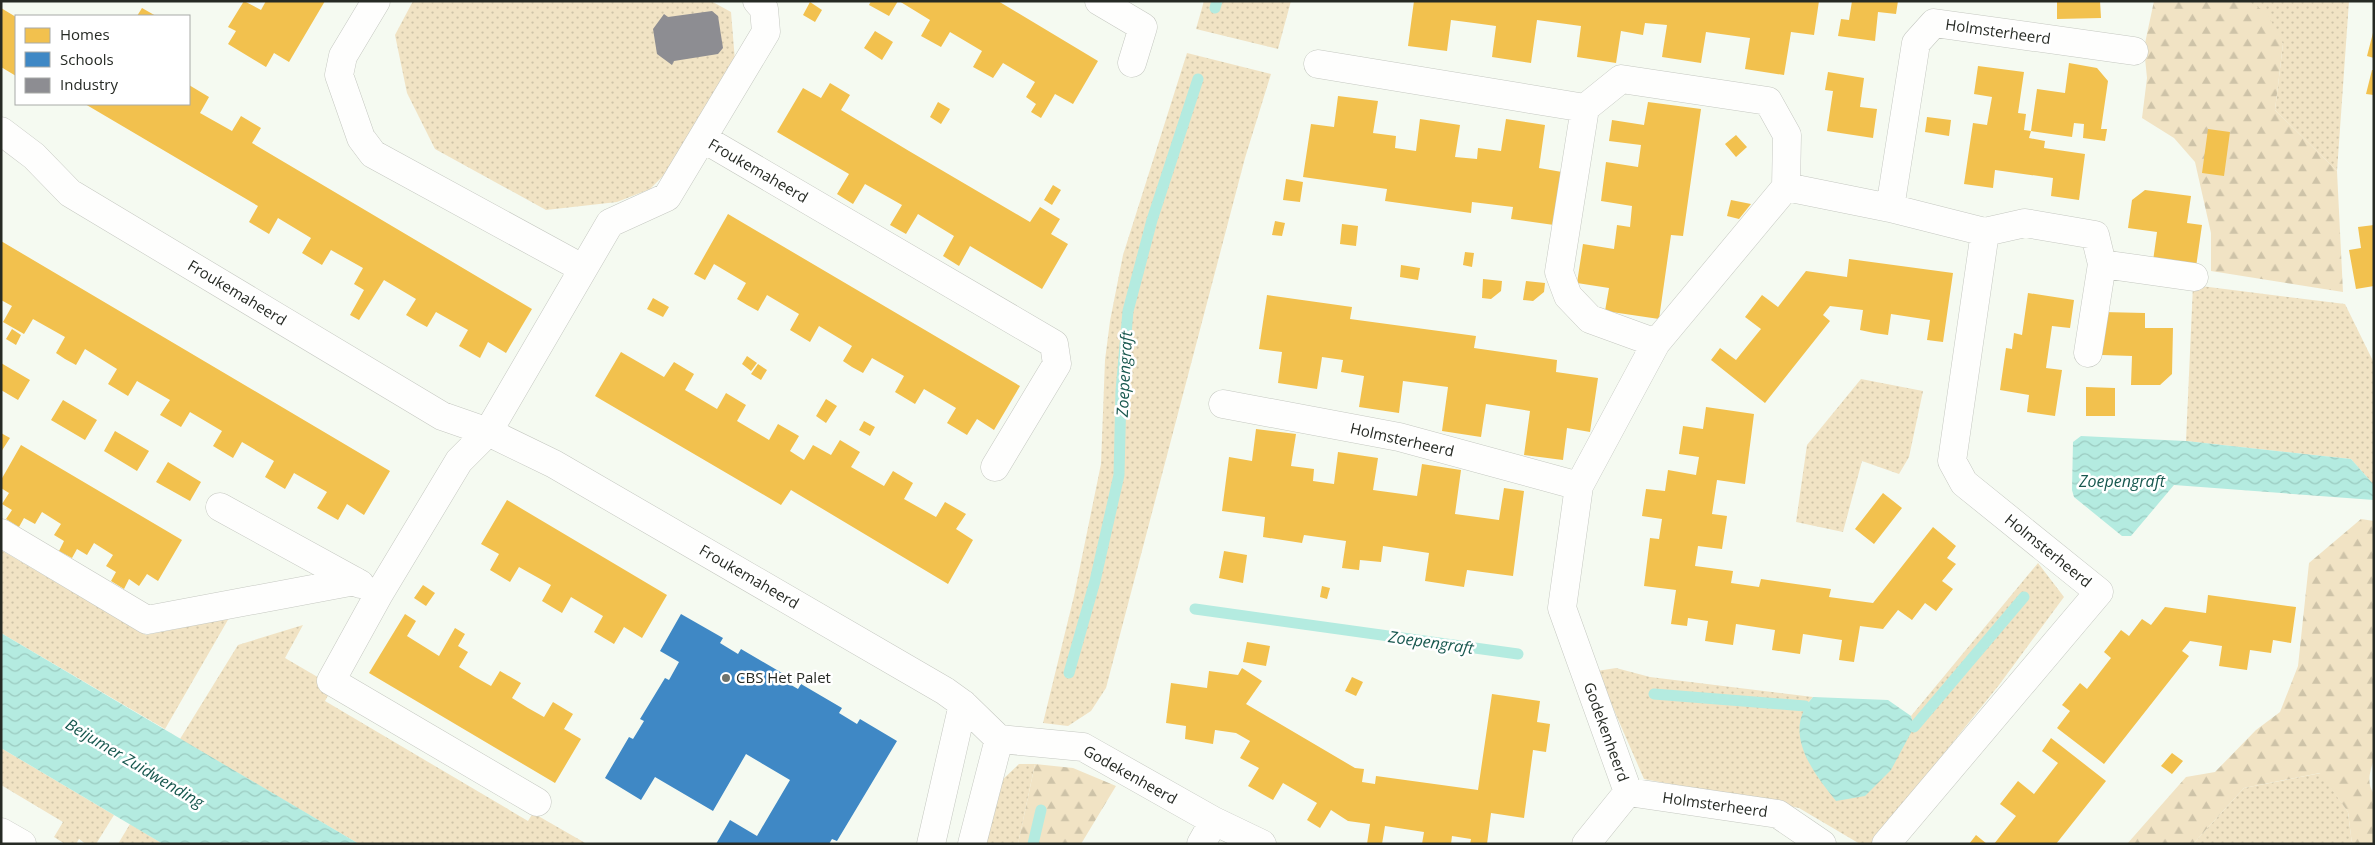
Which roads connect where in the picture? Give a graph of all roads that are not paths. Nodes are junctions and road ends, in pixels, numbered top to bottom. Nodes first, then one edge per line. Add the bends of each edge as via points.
1 (376, 1) edge
2 (756, 1) edge
3 (1099, 1) edge
4 (2134, 51) dead end
5 (1132, 63) dead end
6 (1318, 64) dead end
7 (1585, 108) junction
8 (1, 131) edge
9 (704, 138) junction
10 (1786, 187) junction
11 (1890, 208) junction
12 (1984, 232) junction
13 (2102, 264) junction
14 (582, 268) junction
15 (2194, 277) dead end
16 (1656, 344) junction
17 (2088, 353) dead end
18 (1223, 404) dead end
19 (488, 432) junction
20 (995, 467) dead end
21 (1579, 486) junction
22 (220, 507) dead end
23 (1, 533) edge
24 (354, 581) junction
25 (379, 594) junction
26 (963, 704) junction
27 (999, 739) junction
28 (1628, 792) junction
29 (537, 802) dead end
30 (1, 832) edge
31 (1207, 833) edge
32 (22, 844) edge
33 (931, 844) edge
34 (972, 844) edge
35 (1262, 844) edge
36 (1586, 844) edge
37 (1822, 844) edge
38 (1886, 844) edge

1 - 14 street via 343,56 339,75 361,138 373,154
2 - 9 street, Froukemaheerd via 764,9 766,32
3 - 5 street via 1143,27
4 - 11 street, Holmsterheerd via 1934,24 1916,43
6 - 7 street
7 - 10 street via 1621,79 1768,101 1787,135
7 - 16 street via 1559,272 1568,296 1590,319
8 - 19 street, Froukemaheerd via 34,156 70,193 442,416
9 - 14 street, Froukemaheerd via 668,197 610,223
9 - 20 street, Froukemaheerd via 1054,344 1057,364
10 - 11 street
10 - 16 street
11 - 12 street
12 - 13 street via 2024,223 2095,235
12 - 38 street, Holmsterheerd via 1952,461 1964,483 2099,592
13 - 15 street
13 - 17 street
14 - 19 street, Froukemaheerd
16 - 21 street
18 - 21 street, Holmsterheerd via 1400,437
19 - 25 street, Froukemaheerd via 459,461
19 - 26 street, Froukemaheerd via 554,464
21 - 28 street, Godekenheerd via 1562,608
22 - 24 street
23 - 24 street via 147,620
24 - 25 street
25 - 29 street, Froukemaheerd via 331,681
26 - 27 street, Froukemaheerd
26 - 33 street
27 - 31 street, Godekenheerd via 1083,747
27 - 34 street
28 - 36 street, Godekenheerd
28 - 37 street, Holmsterheerd via 1778,814
30 - 32 street
31 - 35 street, Godekenheerd

